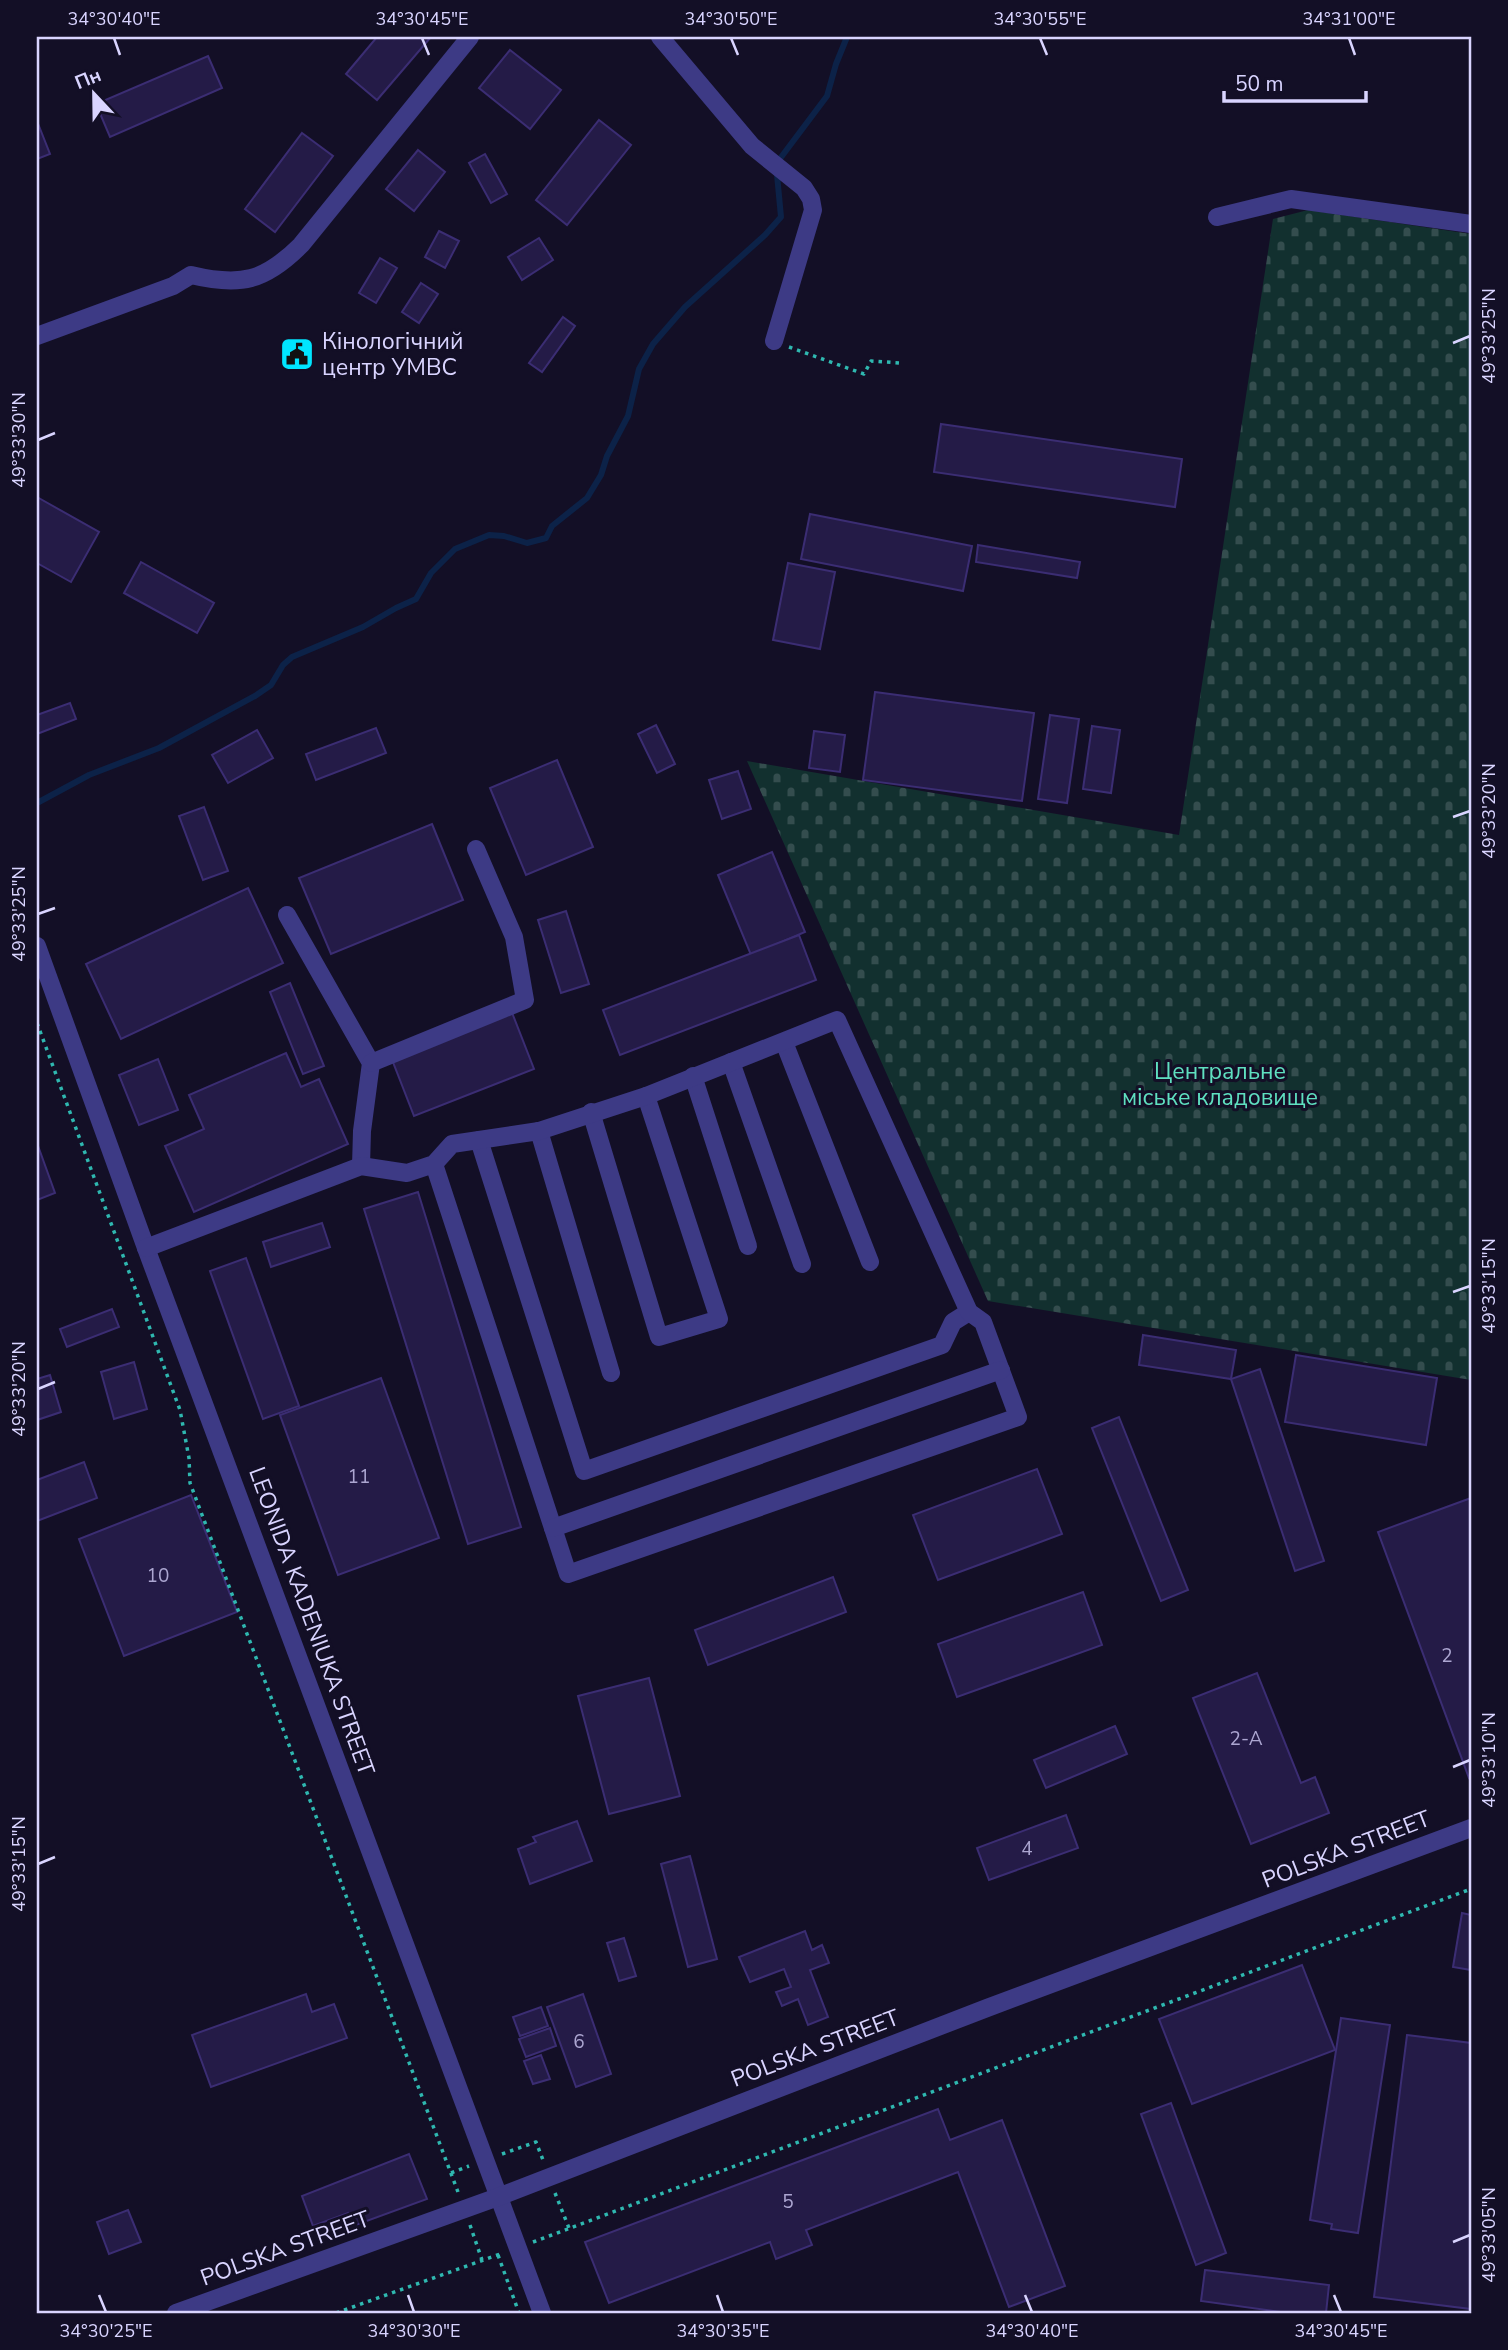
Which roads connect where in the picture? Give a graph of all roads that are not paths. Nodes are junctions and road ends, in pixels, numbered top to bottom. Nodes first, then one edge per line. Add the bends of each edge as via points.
1 (470, 37) edge
2 (660, 37) edge
3 (1217, 217) dead end
4 (1471, 223) edge
5 (37, 336) edge
6 (774, 341) road end
7 (476, 849) dead end
8 (287, 915) dead end
9 (37, 946) edge
10 (784, 1042) junction
11 (731, 1062) junction
12 (371, 1063) junction
13 (693, 1076) junction
14 (646, 1096) junction
15 (591, 1112) junction
16 (539, 1131) junction
17 (479, 1140) junction
18 (434, 1164) junction
19 (361, 1166) junction
20 (748, 1246) dead end
21 (146, 1248) junction
22 (870, 1262) dead end
23 (802, 1264) dead end
24 (969, 1312) junction
25 (1001, 1370) junction
26 (611, 1373) dead end
27 (553, 1528) junction
28 (1471, 1828) edge
29 (499, 2197) junction
30 (176, 2313) edge
31 (542, 2313) edge

1 - 5 street via 281,265 259,277 233,281 191,275 173,286
2 - 6 street via 752,146 804,188 811,199 813,210
3 - 4 street via 1291,199
7 - 12 street via 514,936 525,1000
8 - 12 street
9 - 21 street, LEONIDA KADENIUKA STREET
10 - 11 street
10 - 22 street
10 - 24 street via 837,1020
11 - 13 street
11 - 23 street
12 - 19 street
13 - 14 street
13 - 20 street
14 - 15 street
14 - 15 street via 719,1319 659,1337
15 - 16 street
16 - 17 street
16 - 26 street
17 - 18 street via 452,1144
17 - 24 street via 584,1471 942,1345 953,1322
18 - 19 street via 407,1173
18 - 27 street
19 - 21 street
21 - 29 street, LEONIDA KADENIUKA STREET
24 - 25 street via 983,1322
25 - 27 street
25 - 27 street via 1018,1417 568,1574
28 - 29 street, POLSKA STREET
29 - 30 street, POLSKA STREET
29 - 31 street, LEONIDA KADENIUKA STREET

